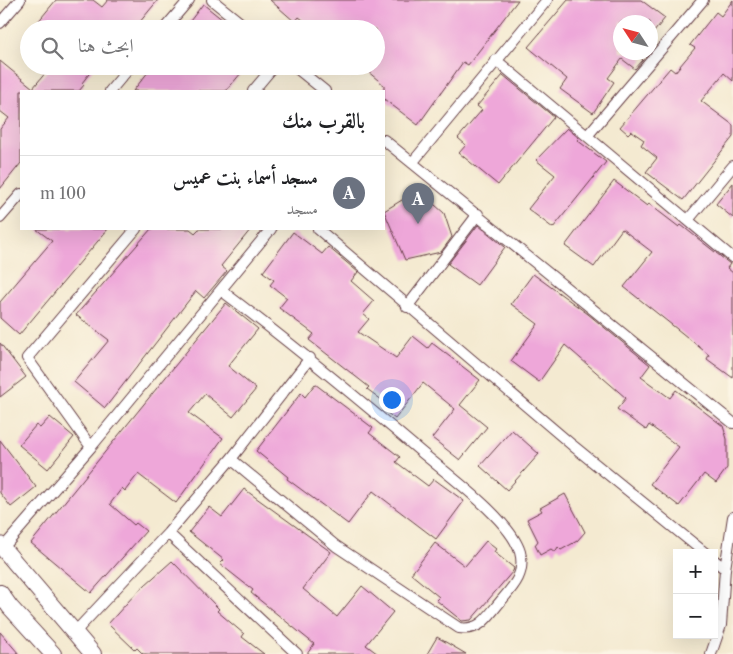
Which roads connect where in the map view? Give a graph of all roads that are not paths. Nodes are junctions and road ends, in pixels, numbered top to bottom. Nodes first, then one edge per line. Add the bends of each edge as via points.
1 (20, 0) edge
2 (189, 0) edge
3 (212, 0) edge
4 (547, 0) edge
5 (703, 0) edge
6 (172, 20) edge
7 (237, 20) edge
8 (0, 23) edge
9 (496, 60) junction
10 (124, 75) edge
11 (266, 75) edge
12 (305, 75) edge
13 (111, 90) edge
14 (254, 90) edge
15 (324, 90) edge
16 (587, 136) junction
17 (385, 141) edge
18 (412, 163) junction
19 (733, 166) edge
20 (20, 195) edge
21 (478, 214) junction
22 (0, 218) edge
23 (688, 220) junction
24 (135, 230) edge
25 (270, 230) edge
26 (319, 230) edge
27 (733, 258) edge
28 (222, 290) junction
29 (407, 307) junction
30 (310, 358) junction
31 (733, 423) edge
32 (91, 447) junction
33 (231, 459) junction
34 (733, 517) edge
35 (168, 533) junction
36 (1, 547) edge
37 (700, 549) edge
38 (718, 563) edge
39 (726, 569) junction
40 (0, 593) edge
41 (74, 633) junction
42 (53, 654) edge
43 (93, 654) edge
44 (297, 654) edge
45 (711, 654) edge

1 - 8 street
2 - 6 street
3 - 7 street
4 - 9 street
5 - 16 street
9 - 16 street
9 - 18 street
10 - 13 street
11 - 14 street
12 - 15 street
16 - 23 street
17 - 18 street
18 - 21 street
19 - 23 street
20 - 22 street
21 - 29 street
21 - 31 street
23 - 27 street
24 - 32 street via 27,358
25 - 28 street
26 - 29 street
28 - 30 street
28 - 32 street
29 - 37 street
30 - 33 street
30 - 33 street via 501,523 515,540 520,554 522,568 518,581 482,624 470,630 459,628 336,546
32 - 36 street
33 - 35 street
34 - 39 street
35 - 41 street
35 - 44 street
36 - 41 main road
38 - 39 street
39 - 45 street via 721,625
40 - 42 main road
41 - 43 main road

